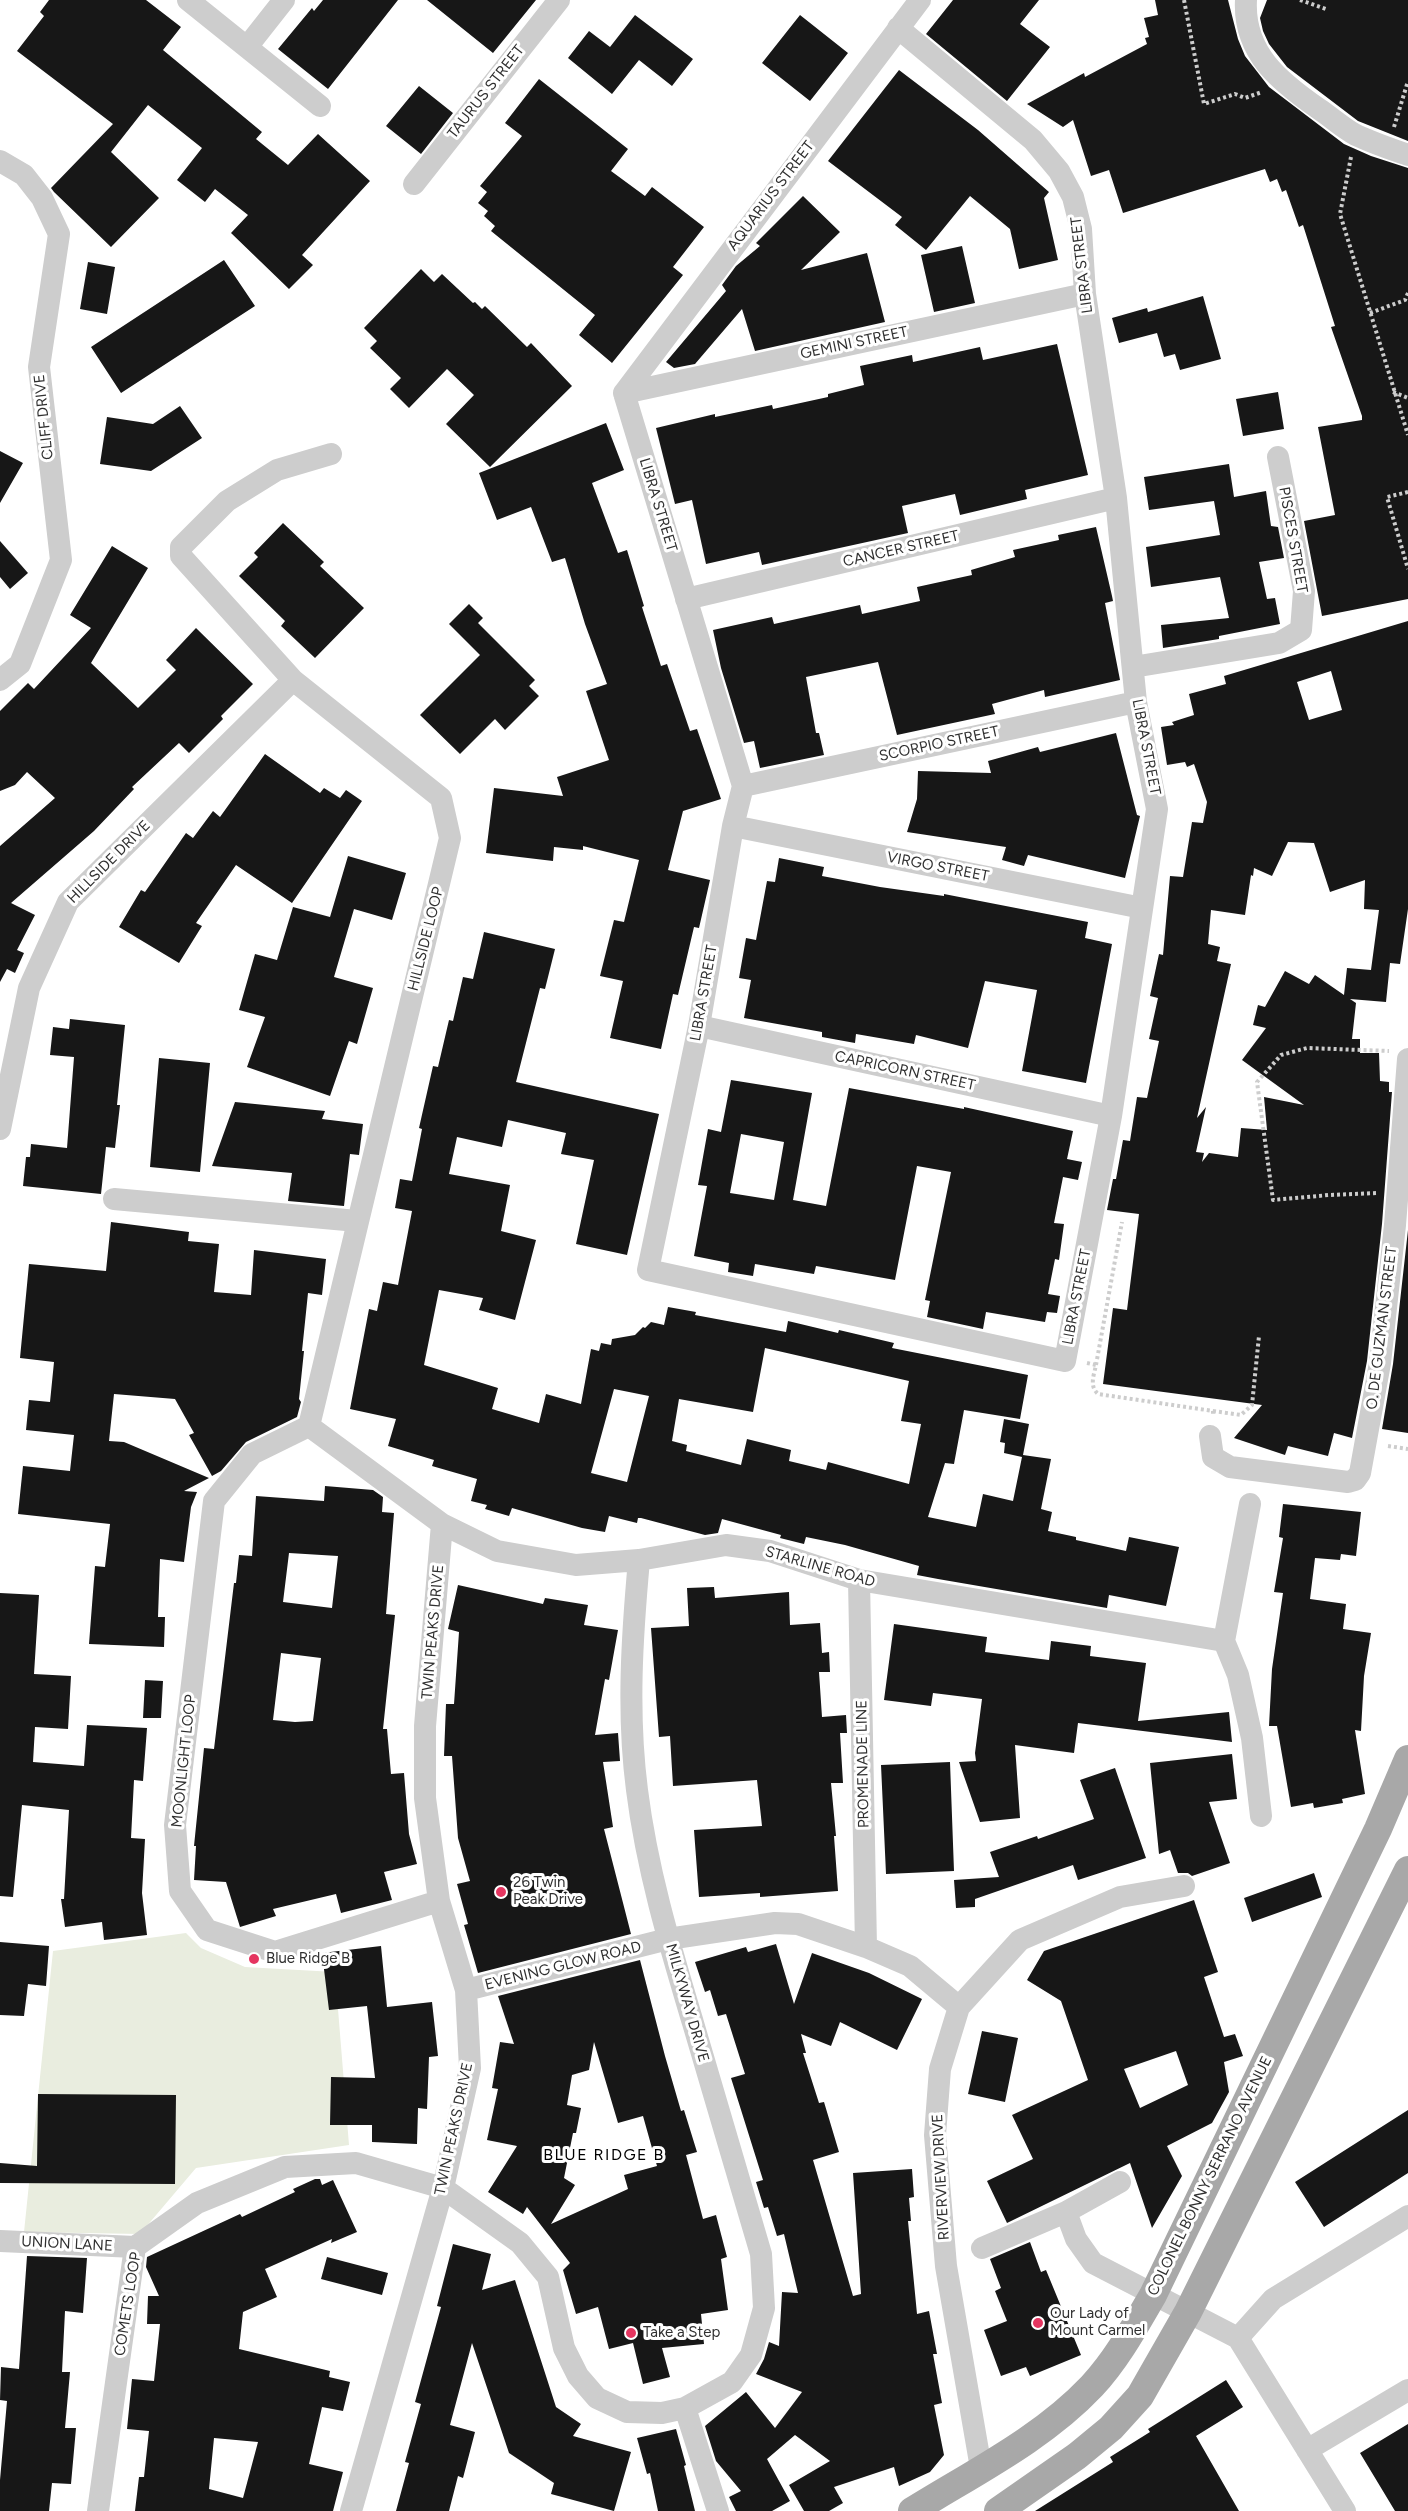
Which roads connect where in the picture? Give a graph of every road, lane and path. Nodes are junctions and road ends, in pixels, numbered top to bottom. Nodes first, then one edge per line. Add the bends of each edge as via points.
1 (284, 0) edge
2 (559, 0) edge
3 (920, 0) edge
4 (1184, 0) edge
5 (1246, 0) edge
6 (1300, 0) edge
7 (190, 9) edge
8 (1326, 9) dead end
9 (898, 27) junction
10 (247, 47) junction
11 (1408, 81) edge
12 (1283, 84) junction
13 (320, 106) dead end
14 (1356, 135) junction
15 (1398, 151) edge
16 (0, 161) edge
17 (414, 184) dead end
18 (1408, 293) edge
19 (1085, 294) junction
20 (1370, 313) junction
21 (1393, 392) junction
22 (624, 393) junction
23 (1408, 398) edge
24 (1408, 435) edge
25 (332, 454) dead end
26 (1278, 457) dead end
27 (1408, 492) edge
28 (1116, 498) junction
29 (1408, 569) edge
30 (686, 599) junction
31 (1133, 667) junction
32 (0, 680) edge
33 (294, 680) junction
34 (1136, 702) junction
35 (743, 786) junction
36 (733, 826) junction
37 (1142, 908) junction
38 (699, 1026) junction
39 (1402, 1055) edge
40 (1112, 1116) junction
41 (0, 1129) edge
42 (1397, 1192) junction
43 (114, 1199) dead end
44 (357, 1221) junction
45 (1122, 1222) dead end
46 (1259, 1336) dead end
47 (1065, 1361) junction
48 (1096, 1365) junction
49 (1213, 1411) junction
50 (309, 1426) junction
51 (1210, 1436) joint
52 (1250, 1504) dead end
53 (442, 1524) junction
54 (639, 1560) junction
55 (859, 1580) junction
56 (1224, 1641) junction
57 (1408, 1759) edge
58 (1261, 1816) dead end
59 (1408, 1870) edge
60 (1184, 1886) dead end
61 (439, 1900) junction
62 (668, 1939) junction
63 (866, 1947) junction
64 (466, 1990) junction
65 (959, 2007) junction
66 (1120, 2182) dead end
67 (443, 2188) junction
68 (1066, 2212) junction
69 (1408, 2216) edge
70 (0, 2241) edge
71 (135, 2247) junction
72 (982, 2248) dead end
73 (1153, 2295) junction
74 (1188, 2312) junction
75 (1238, 2338) junction
76 (1408, 2390) edge
77 (685, 2408) junction
78 (1307, 2450) junction
79 (981, 2468) junction
80 (98, 2511) edge
81 (351, 2511) edge
82 (718, 2511) edge
83 (912, 2511) edge
84 (1000, 2511) edge
85 (1345, 2511) edge

1 - 10 street
2 - 17 street, TAURUS STREET
3 - 9 street, AQUARIUS STREET
4 - 12 path via 1204,104 1235,94 1245,98
5 - 12 street via 1253,40 1265,64
6 - 8 path
7 - 10 street
9 - 19 street, LIBRA STREET via 1033,140 1059,171 1081,229
9 - 22 street, AQUARIUS STREET
10 - 13 street
11 - 15 path
12 - 14 street
14 - 15 street
14 - 20 path via 1340,214
16 - 32 street, CLIFF DRIVE via 24,175 42,198 59,234 39,367 61,560 20,664
18 - 20 path via 1405,300
19 - 22 street, GEMINI STREET
19 - 28 street, LIBRA STREET
20 - 21 path
21 - 23 path
21 - 24 path
22 - 30 street, LIBRA STREET
25 - 33 street, HILLSIDE LOOP via 277,470 227,501 181,547 181,556
26 - 31 street, PISCES STREET via 1304,591 1301,630 1279,643
27 - 29 path via 1387,497
28 - 30 street, CANCER STREET
28 - 31 street, LIBRA STREET
30 - 35 street, LIBRA STREET
31 - 34 street, LIBRA STREET
33 - 41 street, HILLSIDE DRIVE via 68,902 28,988
33 - 44 street, HILLSIDE LOOP via 441,798 450,838
34 - 35 street, SCORPIO STREET
34 - 37 street, LIBRA STREET via 1157,809
35 - 36 street, LIBRA STREET
36 - 37 street, VIRGO STREET
36 - 38 street, LIBRA STREET
37 - 40 street, LIBRA STREET
38 - 40 street, CAPRICORN STREET
38 - 47 street, LIBRA STREET via 648,1270
39 - 42 street, O. DE GUZMAN STREET
39 - 42 path via 1307,1048 1281,1055 1257,1082 1273,1200
40 - 47 street, LIBRA STREET
42 - 51 street, O. DE GUZMAN STREET via 1380,1363 1360,1473 1355,1480 1230,1467 1213,1457
43 - 44 street
44 - 50 street, HILLSIDE LOOP
45 - 48 path
46 - 49 path via 1252,1405 1241,1415
47 - 48 path
48 - 49 path via 1092,1383 1098,1394
49 - 51 path
50 - 53 street, STARLINE ROAD
50 - 61 street, MOONLIGHT LOOP via 252,1454 214,1501 175,1825 180,1891 207,1930 275,1952
52 - 56 street
53 - 54 street, STARLINE ROAD via 496,1551 576,1565
53 - 61 street, TWIN PEAKS DRIVE via 425,1726 425,1798
54 - 55 street, STARLINE ROAD via 726,1545 770,1551
54 - 62 street, MILKYWAY DRIVE via 632,1636 632,1724 649,1865
55 - 56 street, STARLINE ROAD
55 - 63 street, PROMENADE LINE
56 - 58 street via 1238,1674 1252,1738
57 - 73 main road, COLONEL BONNY SERRANO AVENUE
59 - 74 main road
60 - 65 street, RIVERVIEW DRIVE via 1120,1897 1020,1940
61 - 64 street, TWIN PEAKS DRIVE
62 - 63 street, EVENING GLOW ROAD via 775,1923 798,1924
62 - 64 street, EVENING GLOW ROAD
62 - 77 street, MILKYWAY DRIVE via 761,2254 764,2308 751,2355 732,2382
63 - 65 street, EVENING GLOW ROAD via 910,1966
64 - 67 street, TWIN PEAKS DRIVE via 470,2068
65 - 79 street, RIVERVIEW DRIVE via 940,2069 935,2134 946,2266
66 - 68 street
67 - 71 street, COMETS LOOP via 356,2163 285,2168 197,2203
67 - 77 street, MILKYWAY DRIVE via 520,2243 548,2277 564,2348 578,2376 597,2398 627,2412 662,2413
67 - 81 street, TWIN PEAKS DRIVE
68 - 72 street
68 - 73 street via 1076,2240 1093,2263
69 - 75 street via 1274,2299
70 - 71 street, UNION LANE
71 - 80 street, COMETS LOOP
73 - 74 street
73 - 79 main road, COLONEL BONNY SERRANO AVENUE via 1122,2347 1092,2386 1034,2434
74 - 75 street
74 - 84 main road via 1140,2396 1111,2427
75 - 78 street
76 - 78 street
77 - 82 street
78 - 85 street
79 - 83 main road, COLONEL BONNY SERRANO AVENUE

